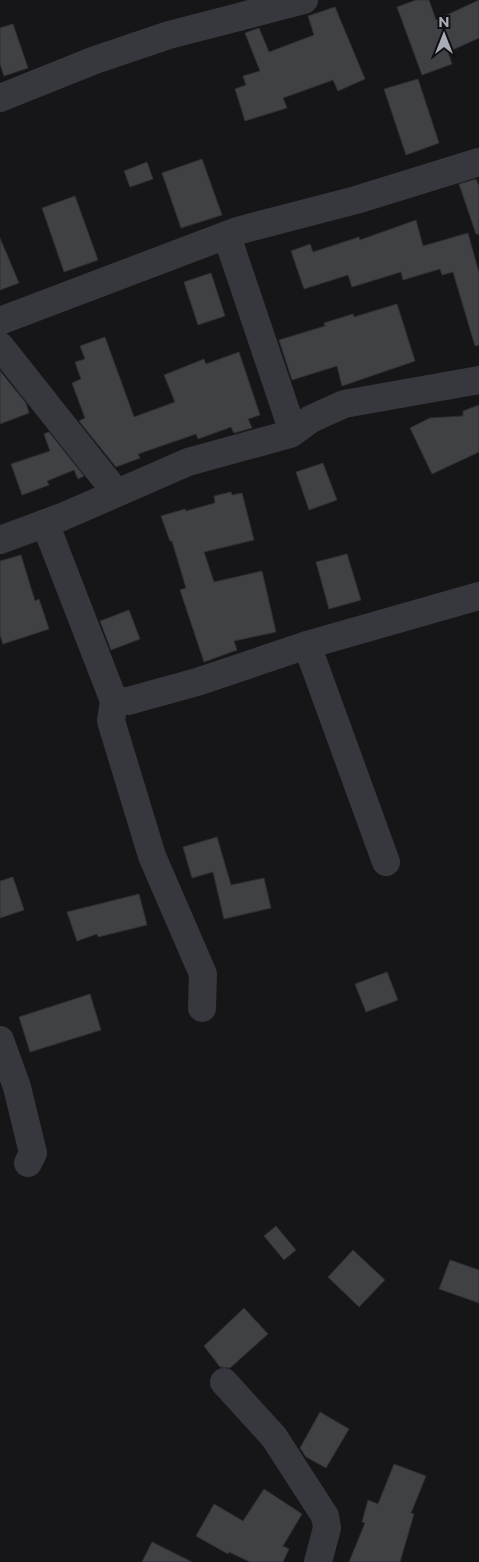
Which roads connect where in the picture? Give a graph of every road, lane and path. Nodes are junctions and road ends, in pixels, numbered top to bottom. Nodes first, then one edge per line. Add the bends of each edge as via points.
1 (304, 0) edge
2 (0, 98) edge
3 (479, 162) edge
4 (227, 236) junction
5 (0, 321) edge
6 (0, 346) edge
7 (0, 350) edge
8 (479, 380) edge
9 (293, 432) junction
10 (115, 491) junction
11 (45, 523) junction
12 (0, 536) edge
13 (0, 540) edge
14 (479, 596) edge
15 (307, 646) junction
16 (114, 701) junction
17 (386, 862) dead end
18 (202, 1008) dead end
19 (0, 1040) edge
20 (28, 1163) dead end
21 (224, 1382) dead end
22 (318, 1562) edge

1 - 2 street via 169,35
3 - 4 street
4 - 5 street
4 - 9 street
6 - 10 street
7 - 10 street
8 - 9 street via 344,404 311,418
9 - 11 street via 188,462
10 - 12 street
11 - 13 street
11 - 16 street
14 - 15 street
15 - 16 street via 197,682 128,701
15 - 17 street
16 - 18 street via 111,721 152,856 203,974
19 - 20 street via 17,1087 33,1153
21 - 22 street via 274,1437 325,1516 327,1528

